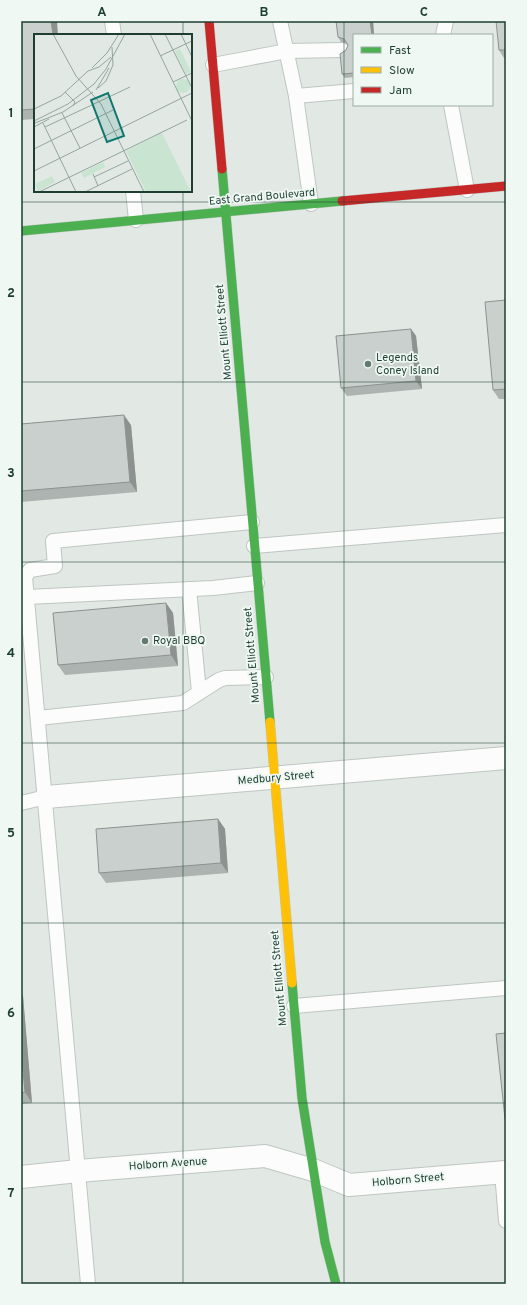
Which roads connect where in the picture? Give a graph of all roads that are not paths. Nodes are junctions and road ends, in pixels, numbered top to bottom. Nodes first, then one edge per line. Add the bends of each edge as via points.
1 (112, 21) edge
2 (209, 21) edge
3 (280, 21) edge
4 (446, 21) edge
5 (114, 34) edge
6 (443, 34) edge
7 (342, 50) dead end
8 (287, 51) junction
9 (213, 65) junction
10 (353, 91) edge
11 (296, 96) junction
12 (451, 106) edge
13 (506, 186) edge
14 (467, 190) junction
15 (133, 192) edge
16 (311, 204) junction
17 (226, 212) junction
18 (136, 220) junction
19 (21, 231) edge
20 (252, 522) junction
21 (506, 525) edge
22 (254, 546) junction
23 (258, 583) junction
24 (189, 589) junction
25 (27, 597) junction
26 (266, 677) junction
27 (199, 692) junction
28 (38, 718) junction
29 (506, 758) edge
30 (274, 778) junction
31 (46, 798) junction
32 (21, 803) edge
33 (506, 988) edge
34 (294, 1006) junction
35 (313, 1170) junction
36 (78, 1171) junction
37 (504, 1172) edge
38 (21, 1177) edge
39 (506, 1221) edge
40 (88, 1284) edge
41 (336, 1284) edge

1 - 5 lane
2 - 9 main road, Mount Elliott Street
3 - 8 lane
4 - 6 lane
7 - 8 lane
8 - 9 lane
8 - 11 lane
9 - 17 main road, Mount Elliott Street
10 - 11 lane
11 - 16 lane
12 - 14 lane
13 - 14 main road, East Grand Boulevard
14 - 16 main road, East Grand Boulevard
15 - 18 lane
16 - 17 main road, East Grand Boulevard
17 - 18 main road, East Grand Boulevard
17 - 20 main road, Mount Elliott Street
18 - 19 main road, East Grand Boulevard
20 - 22 main road, Mount Elliott Street
20 - 25 lane via 53,541 55,566 30,570 25,576
21 - 22 lane
22 - 23 main road, Mount Elliott Street
23 - 24 lane
23 - 26 main road, Mount Elliott Street
24 - 25 lane
24 - 27 lane
25 - 28 lane
26 - 27 lane via 225,678
26 - 30 main road, Mount Elliott Street
27 - 28 lane via 183,703
28 - 31 lane
29 - 30 street, Medbury Street
30 - 31 street, Medbury Street
30 - 34 main road, Mount Elliott Street
31 - 32 lane
31 - 36 lane
33 - 34 lane
34 - 35 main road, Mount Elliott Street via 302,1098
35 - 36 street, Holborn Avenue via 265,1156
35 - 37 street, Holborn Street via 348,1185
35 - 41 main road, Mount Elliott Street via 325,1242
36 - 38 street, Holborn Avenue
36 - 40 lane
37 - 39 lane

